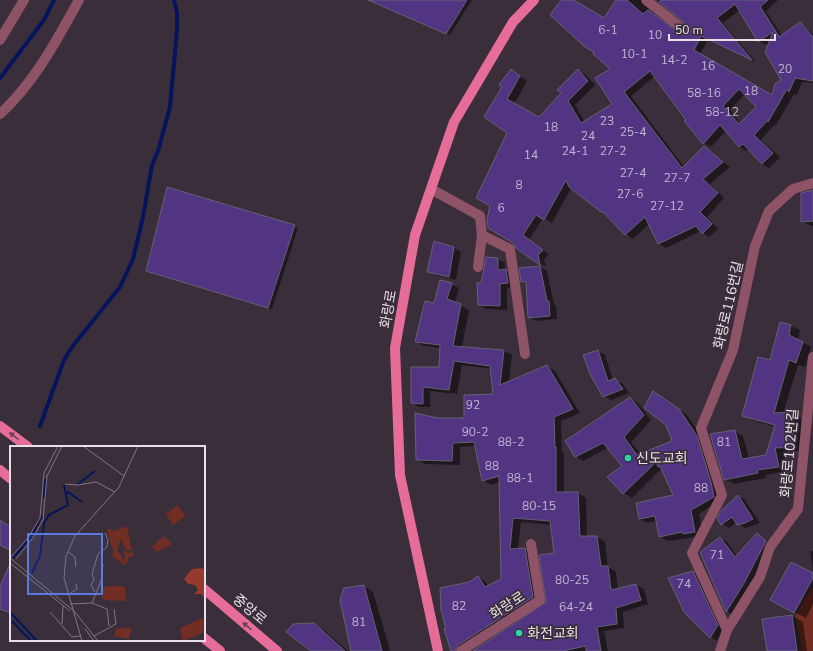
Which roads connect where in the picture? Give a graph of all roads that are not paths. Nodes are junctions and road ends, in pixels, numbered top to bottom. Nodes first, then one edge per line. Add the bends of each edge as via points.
1 (24, 0) edge
2 (79, 0) edge
3 (534, 0) edge
4 (646, 0) edge
5 (678, 25) dead end
6 (0, 40) edge
7 (0, 114) edge
8 (813, 183) edge
9 (431, 189) junction
10 (482, 235) junction
11 (478, 267) dead end
12 (525, 354) dead end
13 (813, 357) edge
14 (0, 426) edge
15 (27, 446) edge
16 (0, 470) edge
17 (10, 479) edge
18 (531, 544) dead end
19 (205, 590) edge
20 (728, 630) junction
21 (205, 639) edge
22 (220, 651) edge
23 (277, 651) edge
24 (438, 651) edge
25 (461, 651) edge
26 (720, 651) edge

1 - 6 street
2 - 7 street via 50,52 19,96
3 - 9 main road, 화랑로 via 513,22 454,122
4 - 5 street
8 - 20 street, 화랑로116번길 via 793,190 769,211 755,246 734,350 701,428 722,495 692,553
9 - 10 street via 480,216
9 - 24 main road, 화랑로 via 415,235 395,348 400,475
10 - 11 street
10 - 12 street via 510,249
13 - 20 street, 화랑로102번길 via 798,509 770,547 760,576
15 -> 14 main road
16 - 17 main road
18 - 25 street, 화랑로 via 540,600
23 -> 19 main road, 중앙로
20 - 26 street, 화랑로102번길
21 - 22 main road

